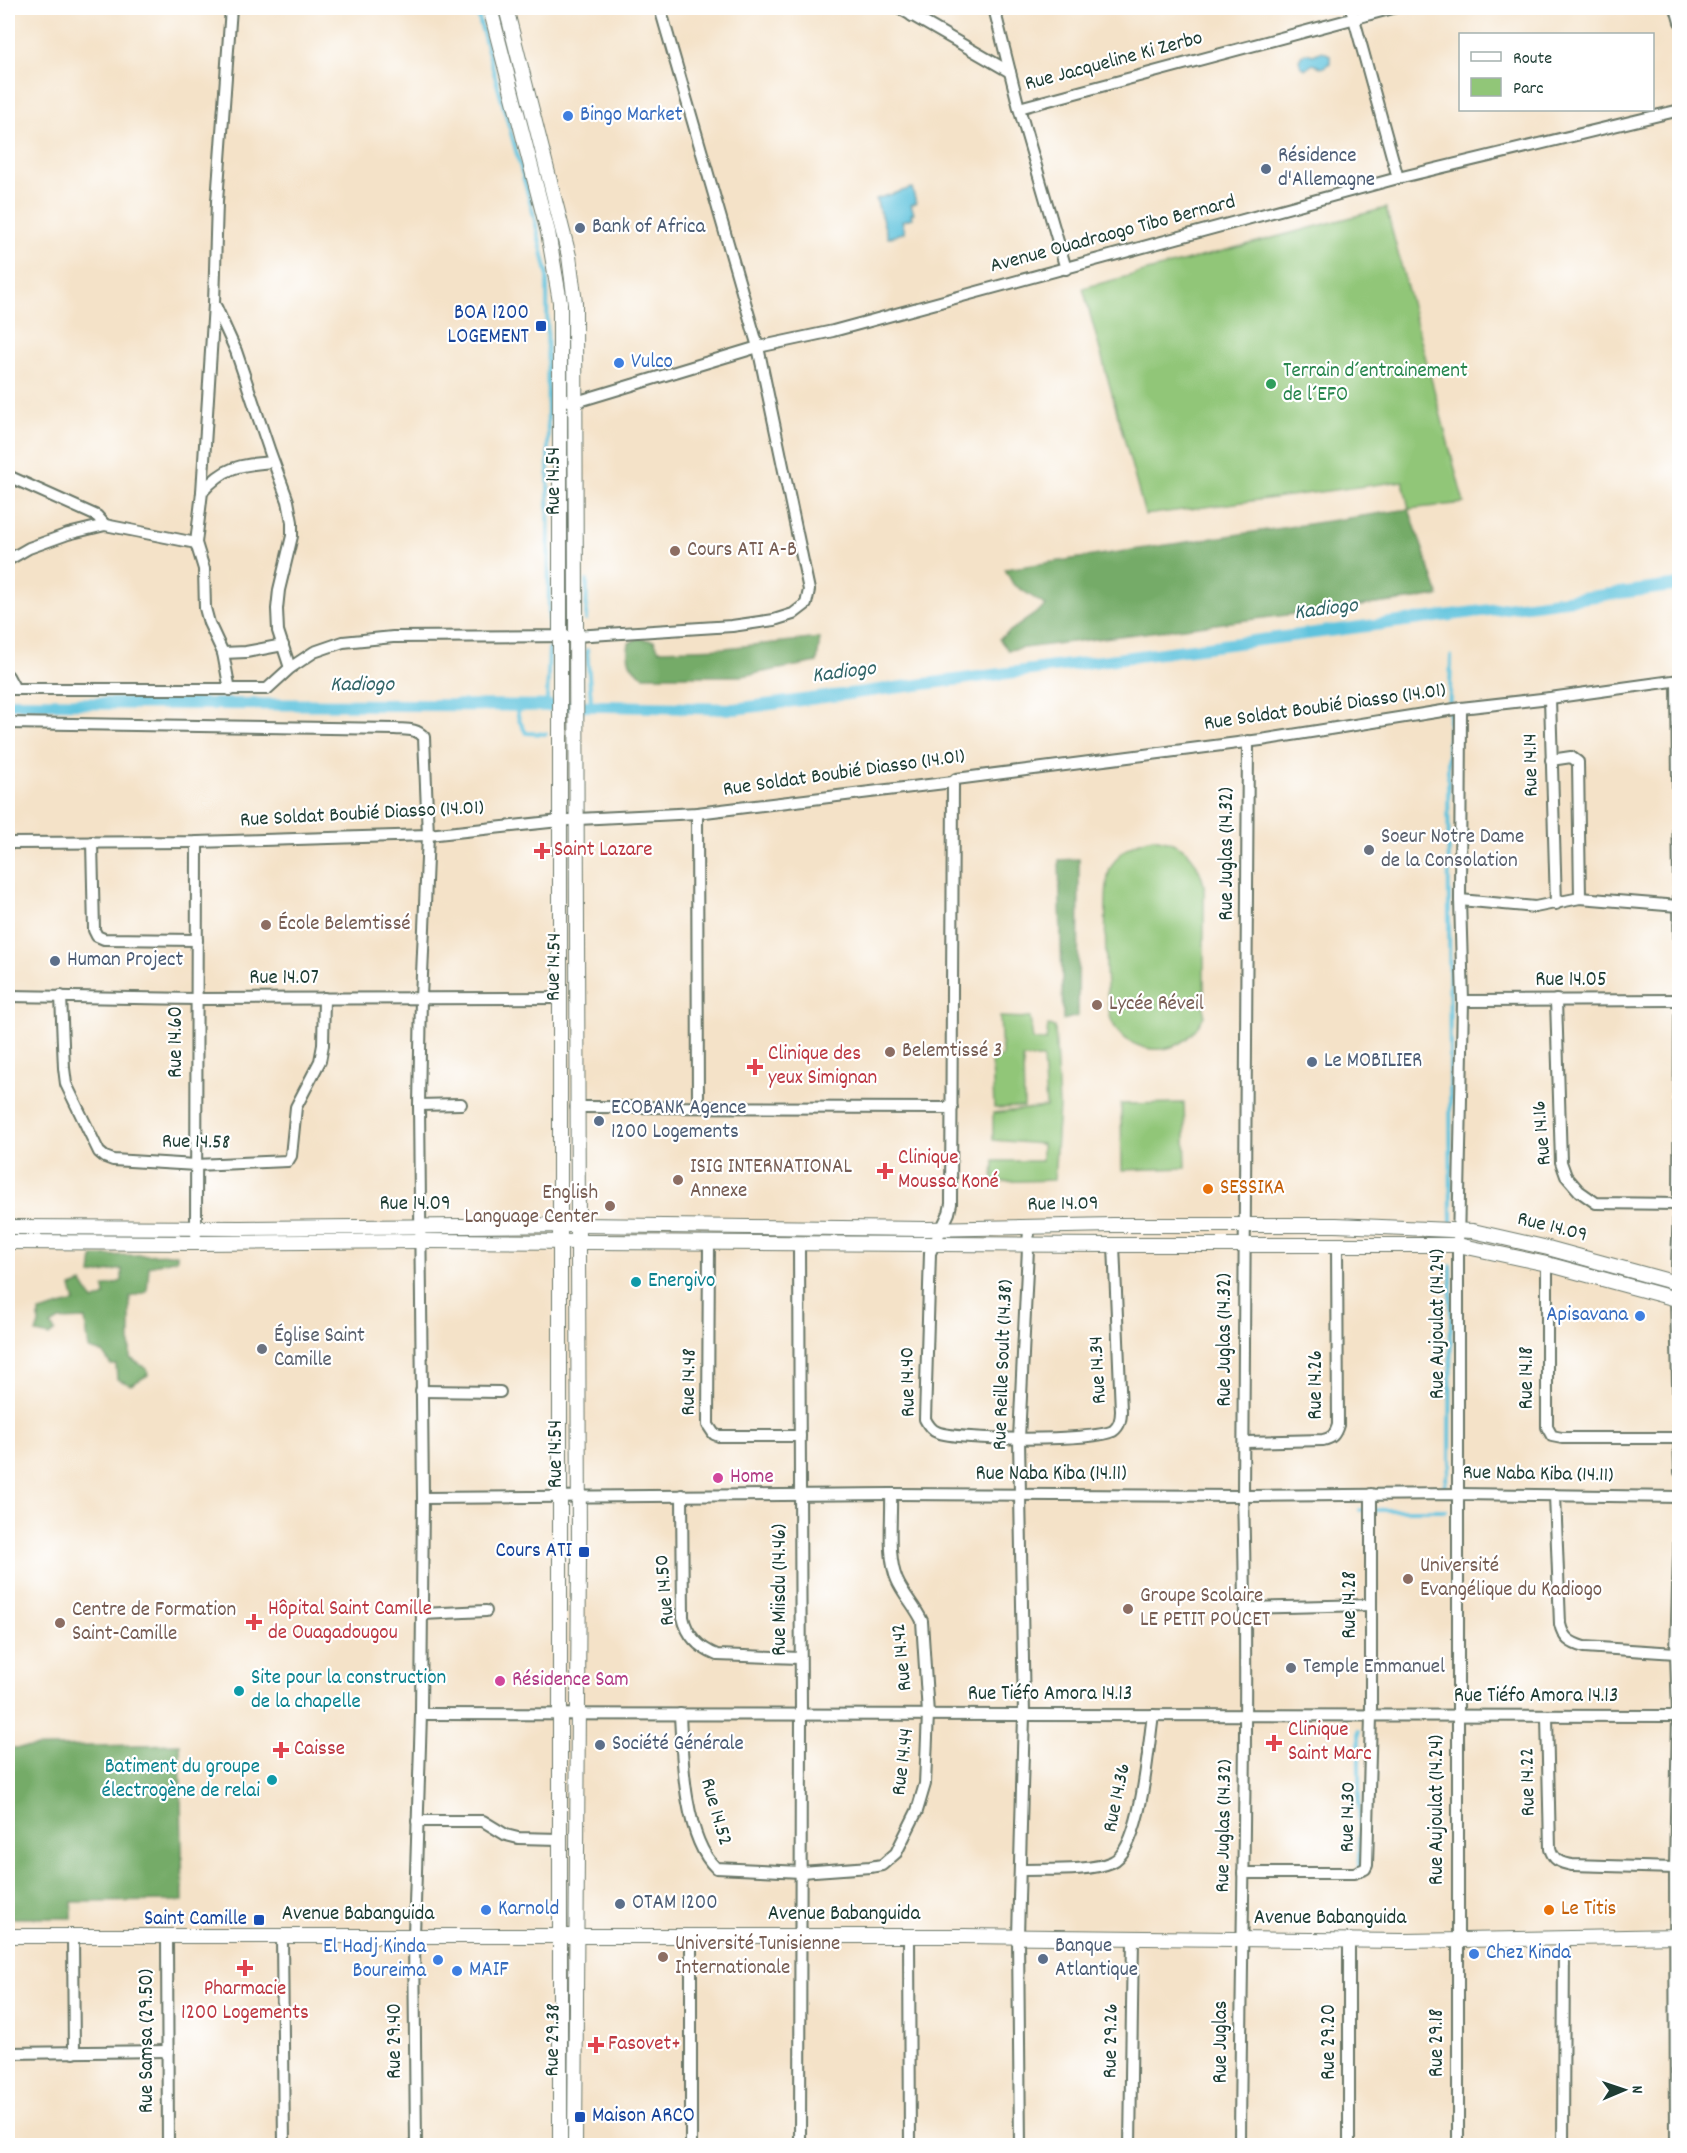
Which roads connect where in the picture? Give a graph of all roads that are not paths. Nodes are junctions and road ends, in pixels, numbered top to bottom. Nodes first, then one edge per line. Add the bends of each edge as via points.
1 (231, 8) edge
2 (490, 8) edge
3 (506, 8) edge
4 (660, 8) edge
5 (899, 8) edge
6 (928, 8) edge
7 (994, 8) edge
8 (1394, 8) edge
9 (1676, 8) edge
10 (1352, 13) edge
11 (912, 16) junction
12 (1680, 22) edge
13 (1010, 72) junction
14 (1019, 108) junction
15 (1680, 110) edge
16 (1398, 178) junction
17 (1066, 269) junction
18 (214, 304) junction
19 (758, 346) junction
20 (559, 401) junction
21 (576, 402) junction
22 (273, 462) junction
23 (8, 476) edge
24 (202, 492) junction
25 (105, 525) junction
26 (196, 543) junction
27 (8, 560) edge
28 (560, 636) junction
29 (575, 636) junction
30 (283, 645) junction
31 (223, 653) junction
32 (290, 668) junction
33 (8, 676) edge
34 (1678, 680) edge
35 (11, 689) edge
36 (230, 690) junction
37 (1550, 698) junction
38 (1461, 708) junction
39 (8, 723) edge
40 (1248, 741) junction
41 (1551, 760) junction
42 (952, 782) junction
43 (697, 813) junction
44 (578, 819) junction
45 (560, 822) junction
46 (428, 835) junction
47 (92, 842) junction
48 (196, 842) junction
49 (8, 843) edge
50 (1580, 898) junction
51 (1460, 900) junction
52 (1556, 904) junction
53 (1678, 906) junction
54 (196, 940) junction
55 (8, 996) edge
56 (61, 996) junction
57 (324, 998) junction
58 (421, 998) junction
59 (560, 998) junction
60 (1680, 998) edge
61 (196, 999) junction
62 (1556, 1000) junction
63 (1463, 1001) junction
64 (1680, 1016) edge
65 (461, 1104) dead end
66 (419, 1106) junction
67 (698, 1106) junction
68 (576, 1107) junction
69 (952, 1108) junction
70 (196, 1165) junction
71 (1679, 1204) edge
72 (577, 1225) junction
73 (419, 1226) junction
74 (560, 1226) junction
75 (1245, 1226) junction
76 (8, 1227) edge
77 (1029, 1227) junction
78 (196, 1228) junction
79 (941, 1228) junction
80 (1459, 1229) junction
81 (419, 1241) junction
82 (8, 1242) edge
83 (559, 1242) junction
84 (577, 1242) junction
85 (709, 1242) junction
86 (196, 1243) junction
87 (799, 1243) junction
88 (933, 1244) junction
89 (1337, 1244) junction
90 (1029, 1245) junction
91 (1114, 1245) junction
92 (1458, 1245) junction
93 (1246, 1246) junction
94 (1547, 1264) junction
95 (1678, 1284) edge
96 (1678, 1300) edge
97 (421, 1391) junction
98 (500, 1392) dead end
99 (800, 1436) junction
100 (1679, 1438) edge
101 (1019, 1439) junction
102 (1245, 1442) junction
103 (1680, 1472) edge
104 (891, 1494) junction
105 (1020, 1494) junction
106 (1371, 1494) junction
107 (1458, 1494) junction
108 (1555, 1494) junction
109 (682, 1495) junction
110 (800, 1495) junction
111 (560, 1496) junction
112 (578, 1496) junction
113 (1243, 1496) junction
114 (1680, 1497) edge
115 (423, 1498) junction
116 (1680, 1522) edge
117 (1371, 1605) junction
118 (1246, 1608) junction
119 (486, 1611) dead end
120 (422, 1614) junction
121 (1676, 1653) junction
122 (800, 1658) junction
123 (801, 1713) junction
124 (421, 1714) junction
125 (560, 1714) junction
126 (680, 1714) junction
127 (928, 1714) junction
128 (579, 1715) junction
129 (1024, 1715) junction
130 (1153, 1715) junction
131 (1246, 1715) junction
132 (1371, 1716) junction
133 (1457, 1716) junction
134 (1547, 1716) junction
135 (1679, 1716) edge
136 (417, 1821) junction
137 (560, 1839) junction
138 (1676, 1868) junction
139 (1020, 1870) junction
140 (801, 1872) junction
141 (1243, 1873) junction
142 (414, 1935) junction
143 (8, 1936) edge
144 (73, 1936) junction
145 (167, 1936) junction
146 (282, 1936) junction
147 (559, 1936) junction
148 (577, 1936) junction
149 (691, 1936) junction
150 (801, 1936) junction
151 (909, 1936) junction
152 (1018, 1936) junction
153 (1678, 1936) edge
154 (1133, 1938) junction
155 (1564, 1938) junction
156 (1242, 1939) junction
157 (1349, 1939) junction
158 (1457, 1940) junction
159 (168, 2051) junction
160 (8, 2053) edge
161 (74, 2053) junction
162 (168, 2145) edge
163 (284, 2145) edge
164 (416, 2145) edge
165 (560, 2145) edge
166 (574, 2145) edge
167 (691, 2145) edge
168 (800, 2145) edge
169 (909, 2145) edge
170 (1020, 2145) edge
171 (1130, 2145) edge
172 (1240, 2145) edge
173 (1349, 2145) edge
174 (1458, 2145) edge
175 (1563, 2145) edge
176 (1676, 2145) edge

1 - 18 street
2 - 20 street, Rue 14.54 via 557,280
3 - 21 street, Rue 14.54 via 572,273
4 - 19 street
5 - 11 street
6 - 11 street
7 - 13 street
8 - 10 street, Rue Jacqueline Ki Zerbo
9 - 12 street
10 - 14 street, Rue Jacqueline Ki Zerbo
10 - 16 street
11 - 13 street
13 - 14 street
14 - 17 street
15 - 16 street, Avenue Ouadraogo Tibo Bernard
16 - 17 street, Avenue Ouadraogo Tibo Bernard
17 - 19 street, Avenue Ouadraogo Tibo Bernard via 833,331
18 - 22 street via 236,351
18 - 24 street
19 - 21 street, Avenue Ouadraogo Tibo Bernard
19 - 29 street via 809,590 806,604 784,617 732,626
20 - 21 street, Avenue Ouadraogo Tibo Bernard
20 - 28 street, Rue 14.54
21 - 29 street, Rue 14.54
22 - 24 street via 249,464 217,476
22 - 30 street via 292,522 277,609
23 - 25 street via 97,516
24 - 26 street
25 - 26 street
25 - 27 street via 29,548
26 - 31 street via 204,569 205,608
28 - 29 street
28 - 32 street via 393,637 343,642 314,652
28 - 45 street, Rue 14.54
29 - 44 street, Rue 14.54
30 - 31 street
30 - 32 street
31 - 36 street
32 - 36 street via 267,689
33 - 35 street
34 - 37 street, Rue Soldat Boubié Diasso (14.01)
34 - 53 street
35 - 36 street
37 - 38 street, Rue Soldat Boubié Diasso (14.01)
37 - 41 street, Rue 14.14
38 - 40 street, Rue Soldat Boubié Diasso (14.01)
38 - 51 street, Rue Aujoulat (14.24)
39 - 46 street, Rue 29.40 via 413,730 424,737
40 - 42 street, Rue Soldat Boubié Diasso (14.01)
40 - 75 street, Rue Juglas (14.32)
41 - 50 street via 1571,757 1578,762
41 - 52 street, Rue 14.14
42 - 43 street, Rue Soldat Boubié Diasso (14.01)
42 - 69 street
43 - 44 street, Rue Soldat Boubié Diasso (14.01)
43 - 67 street
44 - 45 street, Rue Soldat Boubié Diasso (14.01)
44 - 68 street, Rue 14.54
45 - 46 street, Rue Soldat Boubié Diasso (14.01)
45 - 59 street, Rue 14.54
46 - 48 street, Rue Soldat Boubié Diasso (14.01)
46 - 58 street, Rue 29.40
47 - 48 street, Rue Soldat Boubié Diasso (14.01)
47 - 49 street, Rue Soldat Boubié Diasso (14.01)
47 - 54 street via 93,930 97,936
48 - 54 street, Rue 14.60
50 - 52 street
50 - 53 street
51 - 52 street via 1521,907
51 - 63 street, Rue Aujoulat (14.24)
53 - 60 street
54 - 61 street, Rue 14.60
55 - 56 street, Rue 14.07
56 - 61 street, Rue 14.07
56 - 70 street, Rue 14.58 via 66,1084 99,1152 113,1160
57 - 58 street, Rue 14.07
57 - 61 street, Rue 14.07
57 - 70 street, Rue 14.58 via 320,1061 296,1107 288,1161
58 - 59 street, Rue 14.07
58 - 66 street, Rue 29.40
59 - 74 street, Rue 14.54
60 - 62 street, Rue 14.05
61 - 70 street, Rue 14.60
62 - 63 street, Rue 14.05
62 - 71 street, Rue 14.16 via 1561,1162 1566,1176 1596,1203
63 - 80 street, Rue Aujoulat (14.24)
64 - 71 street
65 - 66 street
66 - 73 street, Rue 29.40
67 - 68 street
67 - 69 street
68 - 72 street, Rue 14.54
69 - 79 street via 951,1204
70 - 78 street, Rue 14.60
71 - 95 street
72 - 74 street, Rue 14.09
72 - 79 street, Rue 14.09
72 - 84 street, Rue 14.54
73 - 74 street, Rue 14.09
73 - 78 street, Rue 14.09
73 - 81 street, Rue 29.40
74 - 83 street, Rue 14.54
75 - 77 street, Rue 14.09
75 - 80 street, Rue 14.09
75 - 93 street, Rue Juglas (14.32)
76 - 78 street, Rue 14.09
77 - 79 street, Rue 14.09
77 - 90 street, Rue Reille Soult (14.38)
78 - 86 street, Rue 14.60
79 - 88 street
80 - 92 street, Rue Aujoulat (14.24)
80 - 95 street, Rue 14.09 via 1548,1248
81 - 83 street, Rue 14.09
81 - 86 street, Rue 14.09
81 - 97 street, Rue 29.40
82 - 86 street, Rue 14.09
83 - 84 street, Rue 14.09
83 - 111 street, Rue 29.38
84 - 85 street, Rue 14.09
84 - 112 street, Rue 14.54
85 - 87 street, Rue 14.09
85 - 99 street, Rue 14.48 via 708,1425 719,1436
87 - 88 street, Rue 14.09
87 - 99 street, Rue Miisdu (14.46)
88 - 90 street, Rue 14.09
88 - 101 street, Rue 14.40 via 925,1419 935,1432 943,1434
89 - 92 street, Rue 14.09
89 - 93 street, Rue 14.09
89 - 102 street, Rue 14.26 via 1336,1434 1323,1440
90 - 91 street, Rue 14.09
90 - 101 street, Rue Reille Soult (14.38)
91 - 93 street, Rue 14.09
91 - 101 street, Rue 14.34 via 1121,1421 1116,1429 1096,1436
92 - 94 street, Rue 14.09
92 - 107 street, Rue Aujoulat (14.24)
93 - 102 street, Rue Juglas (14.32)
94 - 96 street, Rue 14.09
94 - 100 street, Rue 14.18 via 1547,1426 1552,1436
95 - 96 street
96 - 100 street
97 - 98 street
97 - 115 street, Rue 29.40
99 - 110 street, Rue Miisdu (14.46)
100 - 103 street
101 - 105 street, Rue Reille Soult (14.38)
102 - 113 street, Rue Juglas (14.32)
104 - 105 street, Rue Naba Kiba (14.11)
104 - 110 street, Rue Naba Kiba (14.11)
104 - 127 street, Rue 14.42 via 893,1569 922,1621
105 - 113 street, Rue Naba Kiba (14.11)
105 - 129 street, Rue Reille Soult (14.38)
106 - 107 street, Rue Naba Kiba (14.11)
106 - 113 street, Rue Naba Kiba (14.11)
106 - 117 street, Rue 14.28
107 - 108 street, Rue Naba Kiba (14.11)
107 - 133 street, Rue Aujoulat (14.24)
108 - 114 street, Rue Naba Kiba (14.11)
108 - 121 street via 1560,1624 1565,1637 1584,1647
109 - 110 street, Rue Naba Kiba (14.11)
109 - 112 street, Rue Naba Kiba (14.11)
109 - 122 street, Rue 14.50 via 683,1617 695,1642 717,1655
110 - 122 street, Rue Miisdu (14.46)
111 - 112 street, Rue Naba Kiba (14.11)
111 - 115 street, Rue Naba Kiba (14.11)
111 - 125 street, Rue 29.38
112 - 128 street, Rue 14.54
113 - 118 street, Rue Juglas (14.32)
115 - 120 street, Rue 29.40
116 - 121 street
117 - 118 street
117 - 132 street, Rue 14.28
118 - 131 street, Rue Juglas (14.32)
119 - 120 street
120 - 124 street, Rue 29.40
121 - 135 street
122 - 123 street, Rue Miisdu (14.46)
123 - 126 street, Rue Tiéfo Amora 14.13
123 - 127 street, Rue Tiéfo Amora 14.13
123 - 140 street, Rue Miisdu (14.46)
124 - 125 street, Rue Tiéfo Amora 14.13
124 - 136 street, Rue 29.40
125 - 128 street, Rue Tiéfo Amora 14.13
125 - 137 street, Rue 29.38
126 - 128 street, Rue Tiéfo Amora 14.13
126 - 140 street, Rue 14.52 via 686,1797 710,1862 722,1870
127 - 129 street, Rue Tiéfo Amora 14.13
127 - 140 street, Rue 14.44 via 922,1796 896,1853 882,1865
128 - 148 street, Rue 14.54
129 - 130 street, Rue Tiéfo Amora 14.13
129 - 139 street, Rue Reille Soult (14.38)
130 - 131 street, Rue Tiéfo Amora 14.13
130 - 139 street, Rue 14.36 via 1136,1829 1122,1854 1101,1866
131 - 132 street, Rue Tiéfo Amora 14.13
131 - 141 street, Rue Juglas (14.32)
132 - 133 street, Rue Tiéfo Amora 14.13
132 - 141 street, Rue 14.30 via 1369,1858 1365,1869 1354,1873
133 - 134 street, Rue Tiéfo Amora 14.13
133 - 158 street, Rue Aujoulat (14.24)
134 - 135 street, Rue Tiéfo Amora 14.13
134 - 138 street, Rue 14.22 via 1551,1848 1555,1858 1564,1864
135 - 138 street
136 - 137 street via 483,1821 506,1835
136 - 142 street, Rue 29.40
137 - 147 street, Rue 29.38
138 - 153 street
139 - 152 street, Rue Reille Soult (14.38)
140 - 150 street, Rue Miisdu (14.46)
141 - 156 street, Rue Juglas (14.32)
142 - 146 street, Avenue Babanguida
142 - 147 street, Avenue Babanguida
142 - 164 street, Rue 29.40
143 - 144 street, Avenue Babanguida
144 - 145 street, Avenue Babanguida
144 - 161 street
145 - 146 street, Avenue Babanguida
145 - 159 street, Rue Samsa (29.50)
146 - 163 street
147 - 148 street, Avenue Babanguida
147 - 165 street, Rue 29.38
148 - 149 street, Avenue Babanguida
148 - 166 street, Rue 29.38
149 - 150 street, Avenue Babanguida
149 - 167 street
150 - 151 street, Avenue Babanguida
150 - 168 street, Rue Miisdu (14.46)
151 - 152 street, Avenue Babanguida
151 - 169 street
152 - 154 street, Avenue Babanguida
152 - 170 street, Rue Reille Soult (14.38)
153 - 155 street, Avenue Babanguida
153 - 176 street
154 - 156 street, Avenue Babanguida
154 - 171 street, Rue 29.26
155 - 158 street, Avenue Babanguida
155 - 175 street
156 - 157 street, Avenue Babanguida
156 - 172 street, Rue Juglas
157 - 158 street, Avenue Babanguida
157 - 173 street, Rue 29.20
158 - 174 street, Rue 29.18
159 - 161 street
159 - 162 street, Rue Samsa (29.50)
160 - 161 street

